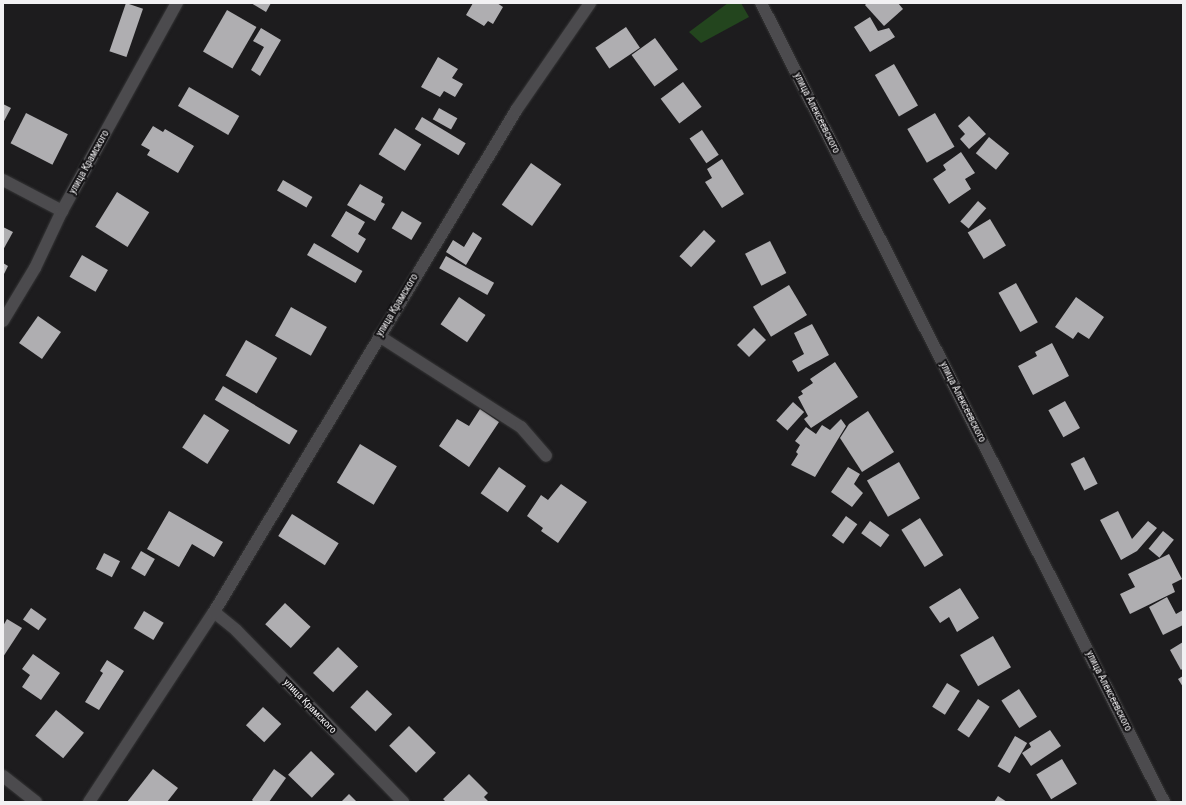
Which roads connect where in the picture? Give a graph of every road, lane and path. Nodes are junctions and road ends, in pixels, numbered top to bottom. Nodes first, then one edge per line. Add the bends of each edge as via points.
1 (177, 3) edge
2 (590, 3) edge
3 (761, 3) edge
4 (3, 180) edge
5 (62, 211) junction
6 (3, 321) edge
7 (379, 336) junction
8 (546, 456) dead end
9 (214, 612) junction
10 (3, 776) edge
11 (36, 802) edge
12 (89, 802) edge
13 (403, 802) edge
14 (1164, 802) edge

1 - 5 street, улица Крамского
2 - 7 street, улица Крамского via 517,109
3 - 14 street, улица Алексеевского
4 - 5 street
5 - 6 street, улица Крамского via 35,268
7 - 8 street via 522,427
7 - 9 street, улица Крамского
9 - 12 street, улица Крамского
9 - 13 street, улица Крамского via 236,630
10 - 11 street

